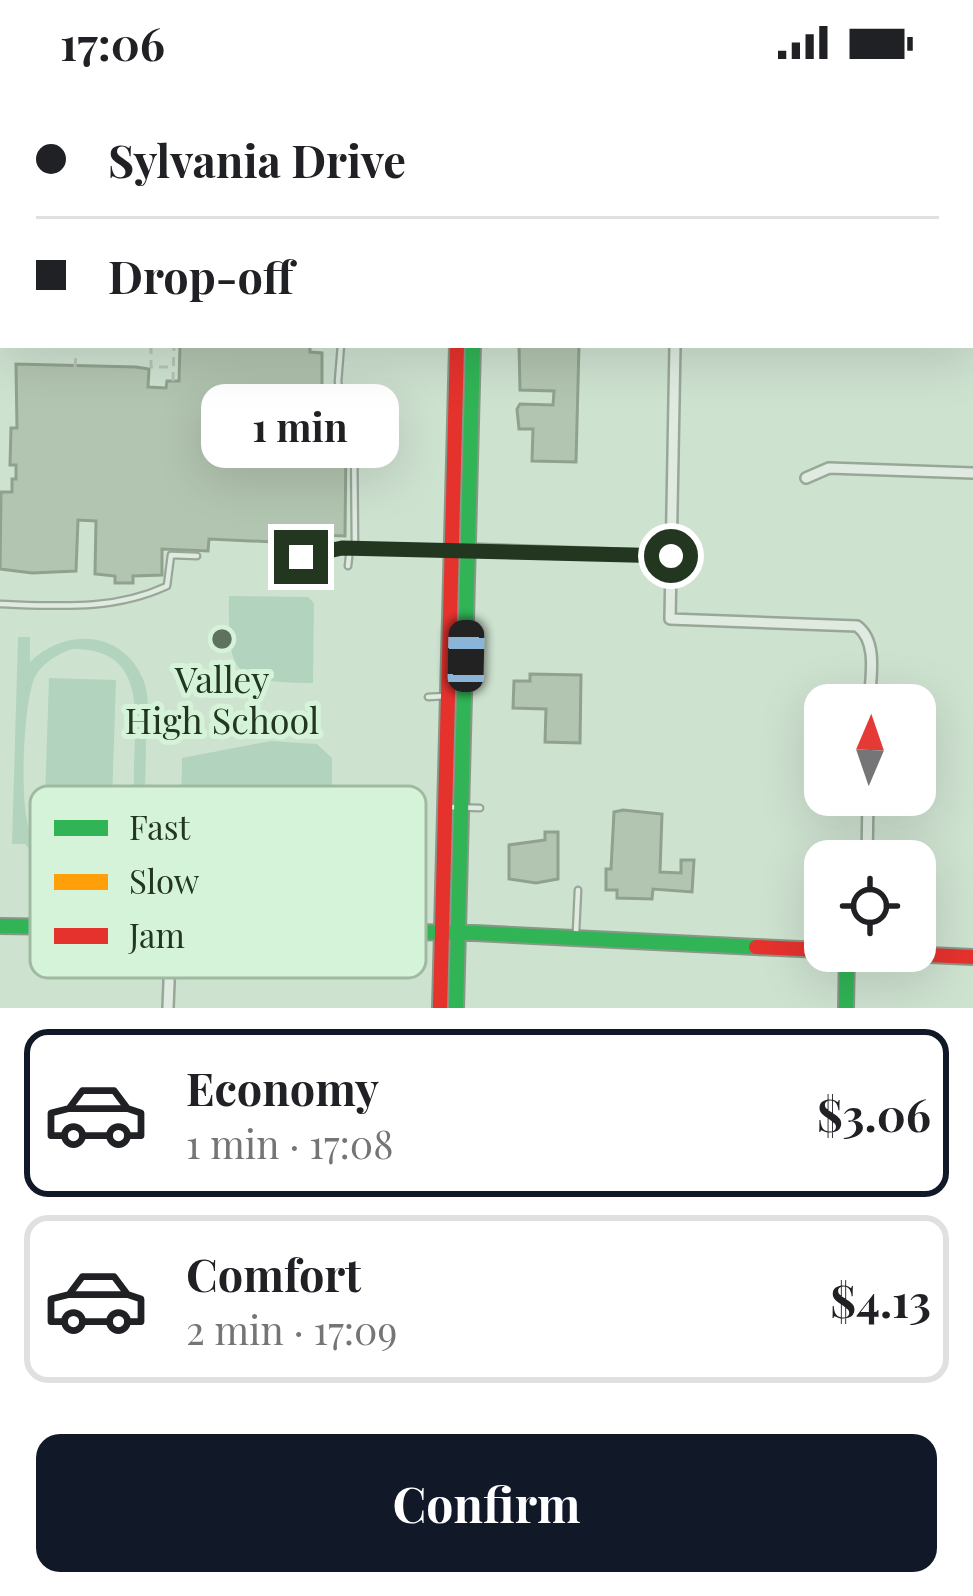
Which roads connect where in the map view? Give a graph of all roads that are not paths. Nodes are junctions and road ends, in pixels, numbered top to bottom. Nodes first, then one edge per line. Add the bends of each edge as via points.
1 (341, 348) edge
2 (457, 348) edge
3 (473, 348) edge
4 (675, 348) edge
5 (973, 473) edge
6 (806, 478) dead end
7 (353, 548) junction
8 (469, 549) junction
9 (452, 550) junction
10 (196, 556) dead end
11 (671, 556) junction
12 (301, 557) dead end
13 (348, 566) dead end
14 (0, 604) edge
15 (869, 684) edge
16 (449, 696) junction
17 (428, 697) dead end
18 (455, 807) junction
19 (480, 808) dead end
20 (578, 890) dead end
21 (0, 926) edge
22 (30, 927) edge
23 (426, 933) edge
24 (441, 933) junction
25 (458, 933) junction
26 (576, 938) junction
27 (804, 950) edge
28 (936, 955) edge
29 (973, 957) edge
30 (847, 972) edge
31 (169, 978) edge
32 (168, 1008) edge
33 (440, 1008) edge
34 (455, 1008) edge
35 (846, 1008) edge

1 - 7 lane via 338,382 354,434
2 - 9 main road
3 - 8 main road
4 - 11 street
5 - 6 street via 829,468
7 - 9 lane
7 - 12 lane
7 - 13 lane
8 - 9 street
8 - 11 street
8 - 18 main road
9 - 16 main road
10 - 14 lane via 171,555 167,586 118,603
11 - 15 street via 670,619 850,625 869,640
16 - 17 lane
16 - 18 main road
18 - 19 lane
18 - 24 main road
18 - 25 main road
20 - 26 lane
21 - 22 main road
23 - 24 main road
24 - 25 main road
24 - 33 main road
25 - 26 main road
25 - 34 main road
26 - 27 main road
28 - 29 main road
30 - 35 main road
31 - 32 street

